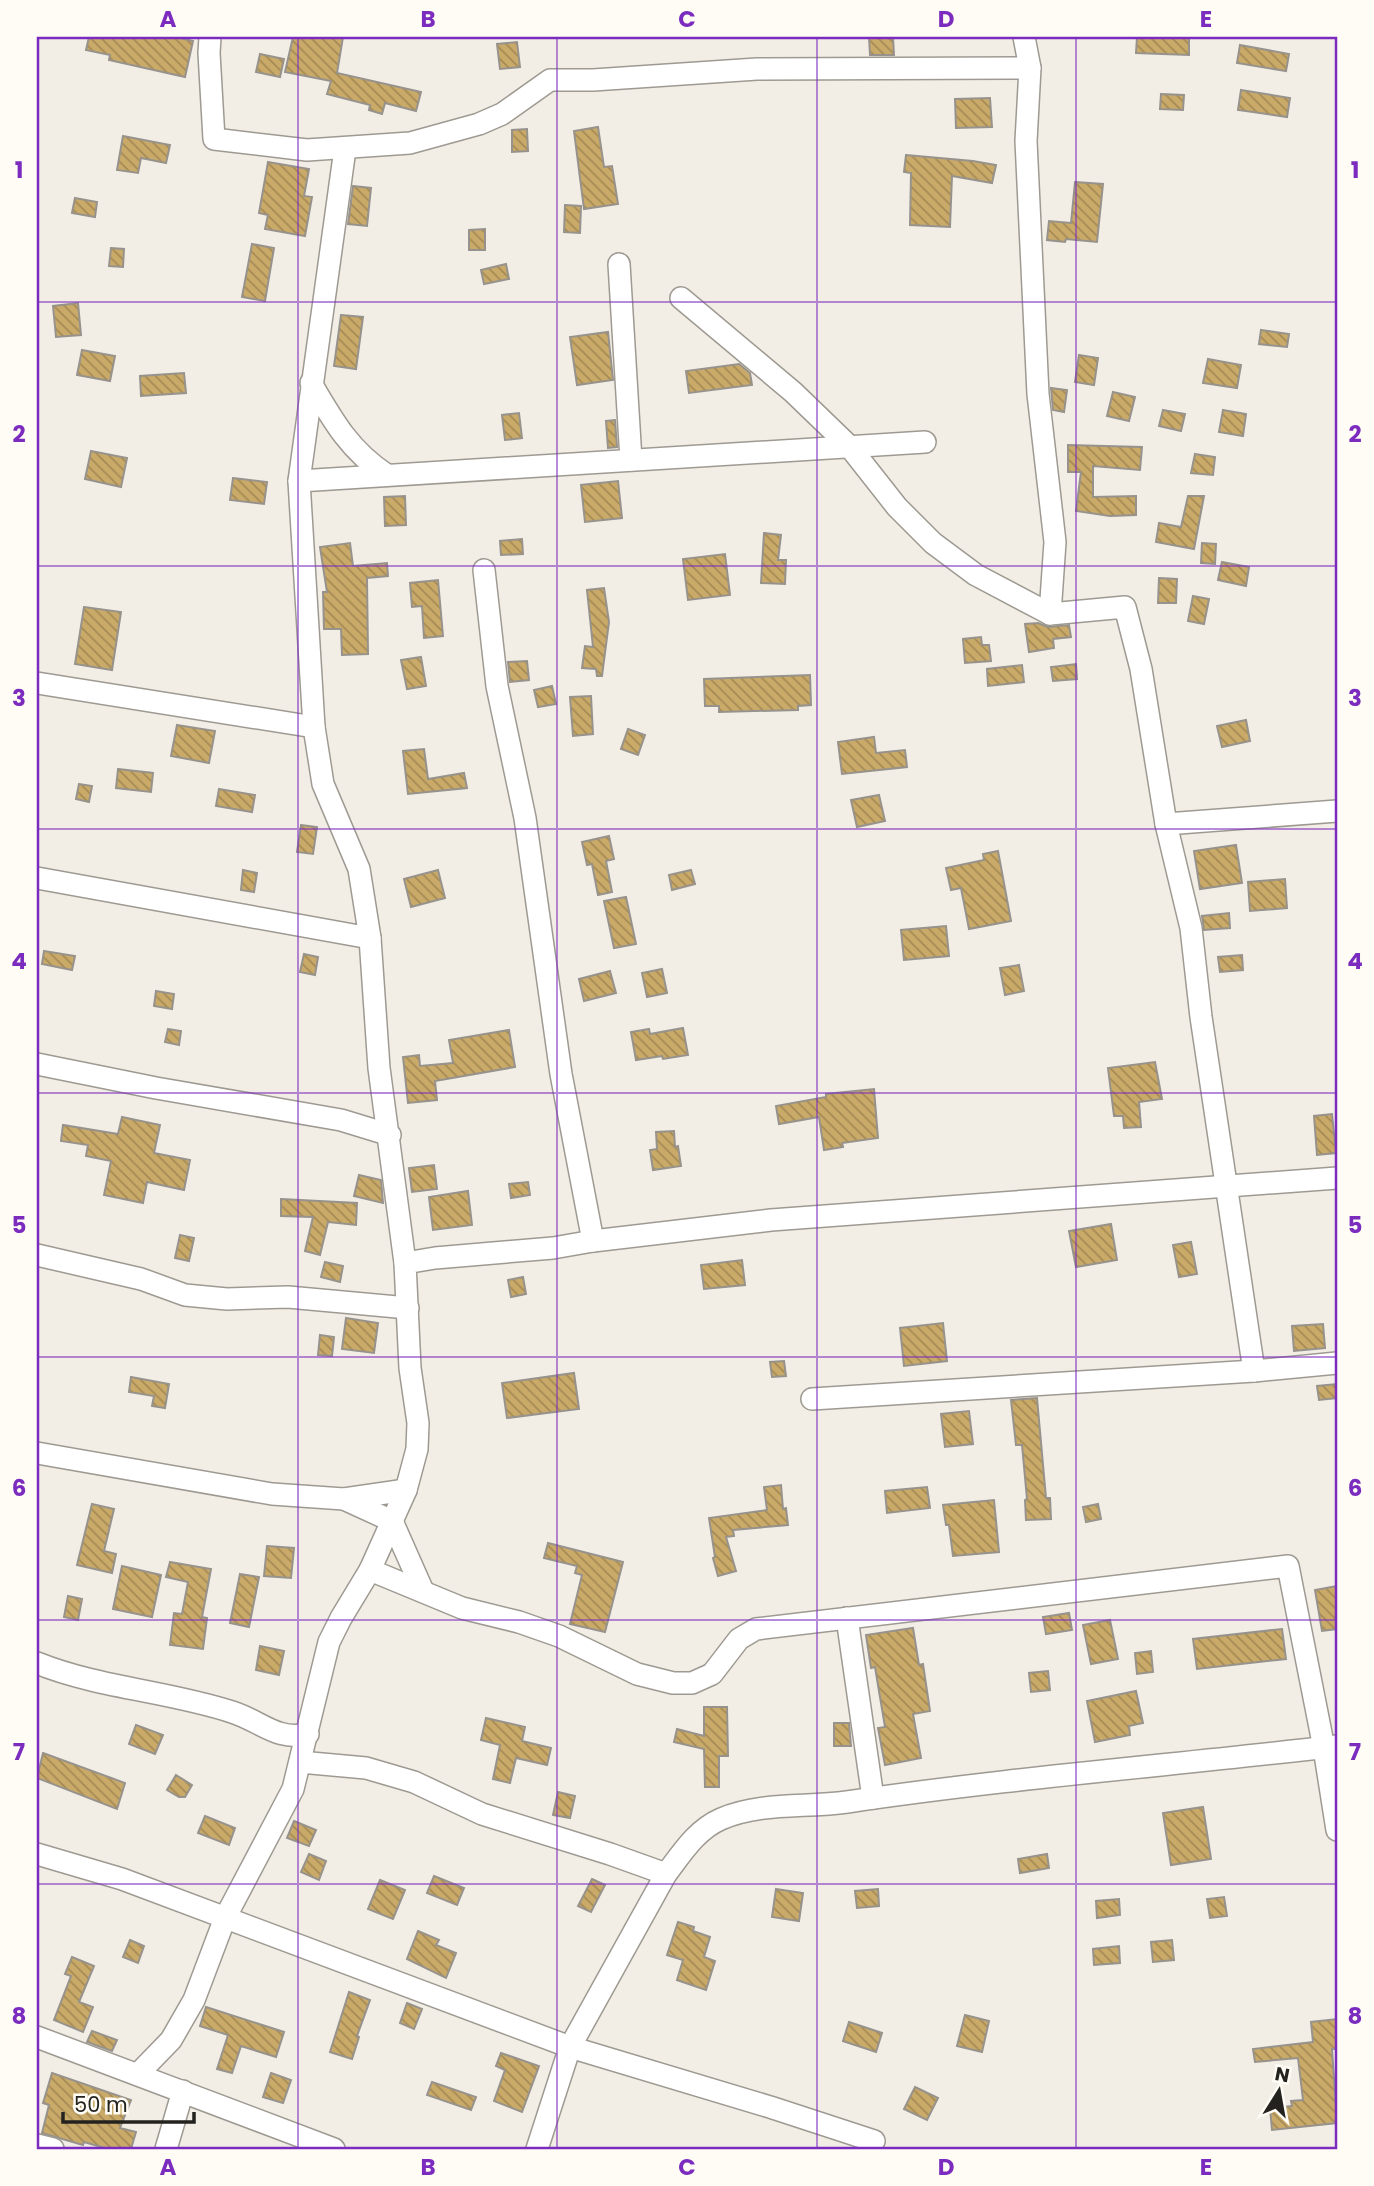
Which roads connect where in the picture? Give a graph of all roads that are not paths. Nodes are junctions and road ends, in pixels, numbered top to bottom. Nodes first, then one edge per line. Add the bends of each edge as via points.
1 (211, 37) edge
2 (1024, 37) edge
3 (1030, 68) junction
4 (345, 149) junction
5 (619, 264) dead end
6 (681, 299) dead end
7 (311, 383) junction
8 (925, 442) dead end
9 (849, 446) junction
10 (631, 460) junction
11 (387, 475) junction
12 (299, 481) junction
13 (484, 570) dead end
14 (1050, 614) junction
15 (37, 682) edge
16 (314, 727) junction
17 (1337, 811) edge
18 (1166, 824) junction
19 (37, 878) edge
20 (370, 938) junction
21 (37, 1064) edge
22 (390, 1135) junction
23 (1337, 1178) edge
24 (1226, 1186) junction
25 (593, 1241) junction
26 (37, 1255) edge
27 (405, 1263) junction
28 (408, 1308) junction
29 (1337, 1363) edge
30 (1254, 1371) junction
31 (812, 1399) dead end
32 (37, 1452) edge
33 (406, 1490) junction
34 (344, 1499) junction
35 (392, 1521) junction
36 (370, 1570) junction
37 (423, 1591) junction
38 (847, 1618) junction
39 (37, 1663) edge
40 (307, 1734) junction
41 (1331, 1747) edge
42 (300, 1762) junction
43 (873, 1798) junction
44 (1337, 1830) edge
45 (37, 1854) edge
46 (666, 1874) junction
47 (225, 1918) junction
48 (37, 2037) edge
49 (570, 2047) junction
50 (138, 2074) junction
51 (183, 2091) junction
52 (874, 2141) dead end
53 (37, 2145) edge
54 (53, 2149) edge
55 (166, 2149) edge
56 (334, 2149) edge
57 (537, 2149) edge

1 - 4 street via 214,139
2 - 3 street
3 - 4 street via 757,69 550,80 502,114 479,124 410,142
3 - 14 street via 1026,141 1037,381 1055,542
4 - 7 street
5 - 10 street
6 - 9 street via 793,392
7 - 11 street via 340,432 367,462
7 - 12 street
8 - 9 street
9 - 10 street
9 - 14 street via 897,507 933,543 976,575
10 - 11 street
11 - 12 street
12 - 16 street
13 - 25 street via 497,686 525,818 561,1073
14 - 18 street via 1125,607 1141,669
15 - 16 street
16 - 20 street via 323,784 359,869
17 - 18 street
18 - 24 street via 1191,928
19 - 20 street
20 - 22 street via 379,1068
21 - 22 street via 341,1120
22 - 27 street
23 - 24 street
24 - 25 street via 771,1220
24 - 30 street
25 - 27 street
26 - 28 street via 141,1279 185,1295 288,1297
27 - 28 street
28 - 33 street via 418,1423 417,1449
29 - 30 street
30 - 31 street
32 - 34 street via 272,1494
33 - 34 street
33 - 35 street
34 - 35 street
35 - 36 street
35 - 37 street
36 - 37 street
36 - 40 street via 329,1642
37 - 38 street via 462,1608 559,1636 637,1674 673,1683 692,1683 712,1674 738,1639 756,1629
38 - 41 street via 1288,1566
38 - 43 street
39 - 40 street via 64,1674 195,1700 293,1737
40 - 42 street
41 - 43 street
41 - 44 street
42 - 46 street via 366,1768 414,1782 482,1814
42 - 47 street via 293,1789
43 - 46 street via 753,1808 720,1819 699,1831
45 - 47 street via 122,1879
46 - 49 street
47 - 49 street
47 - 50 street via 194,2000 171,2040
48 - 50 street
49 - 52 street
49 - 57 street
50 - 51 street
51 - 55 street
51 - 56 street
53 - 54 street

